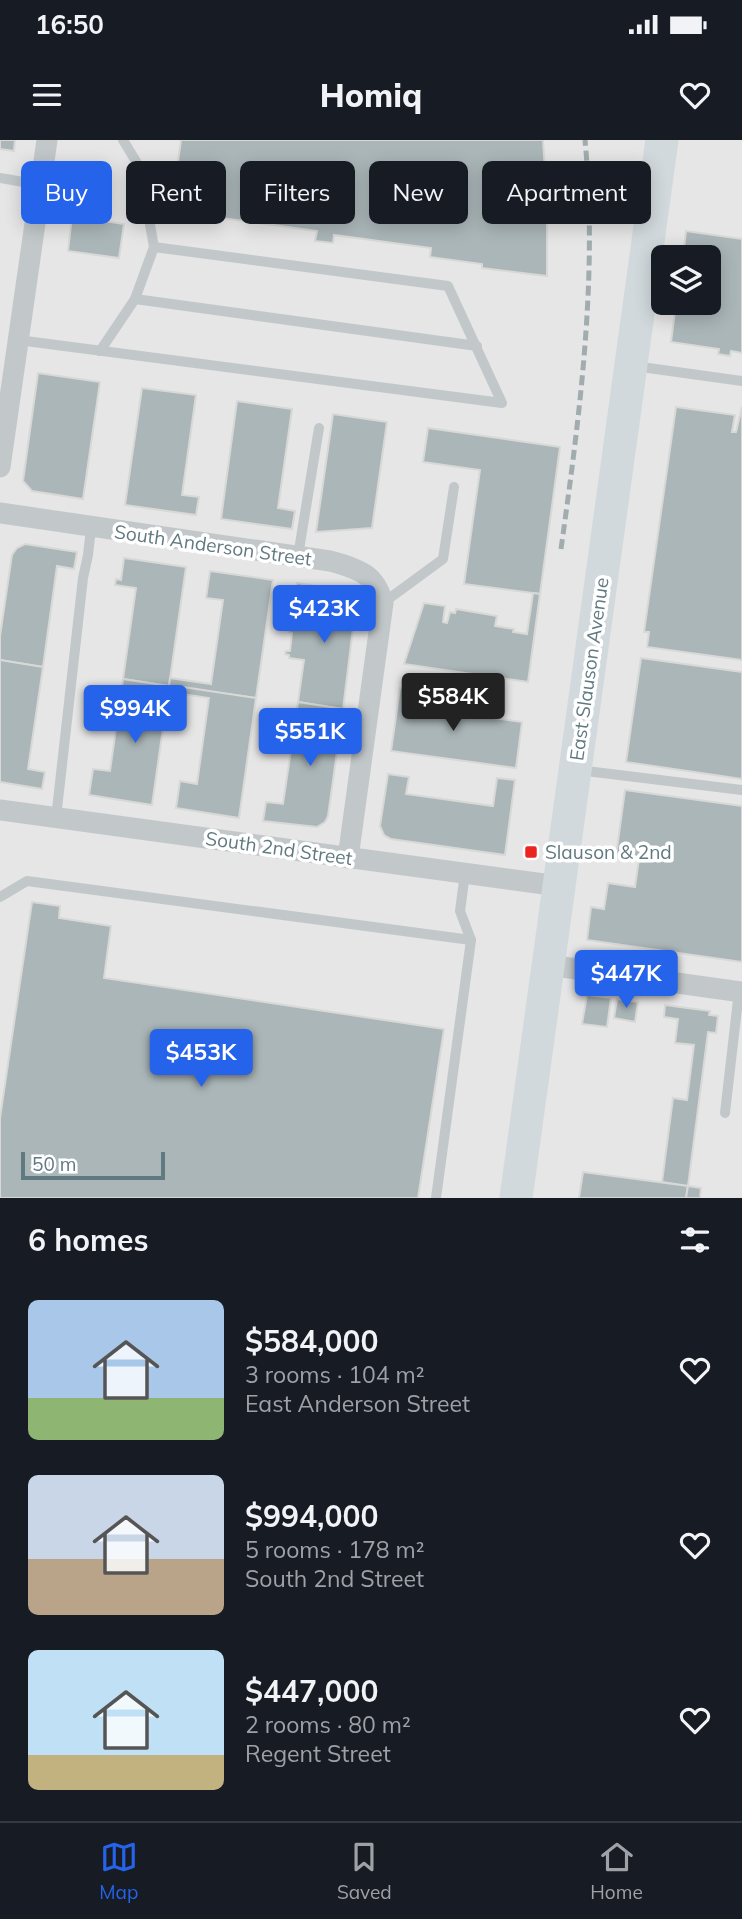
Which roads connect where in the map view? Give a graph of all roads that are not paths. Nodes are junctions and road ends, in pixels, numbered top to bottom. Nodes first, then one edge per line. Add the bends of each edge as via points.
1 (47, 140) edge
2 (123, 140) edge
3 (662, 140) edge
4 (44, 161) edge
5 (0, 178) edge
6 (21, 182) edge
7 (35, 224) edge
8 (153, 247) junction
9 (135, 299) junction
10 (18, 340) junction
11 (477, 346) junction
12 (100, 351) junction
13 (631, 365) junction
14 (742, 381) edge
15 (319, 428) dead end
16 (0, 467) edge
17 (454, 487) dead end
18 (0, 513) edge
19 (91, 528) junction
20 (298, 556) junction
21 (383, 603) junction
22 (575, 770) junction
23 (742, 790) edge
24 (0, 810) edge
25 (56, 818) junction
26 (348, 858) junction
27 (464, 873) junction
28 (559, 886) junction
29 (0, 897) edge
30 (471, 940) junction
31 (548, 965) junction
32 (741, 991) edge
33 (725, 1113) dead end
34 (436, 1198) edge
35 (516, 1198) edge

1 - 4 street
2 - 8 lane via 140,168
3 - 13 main road, East Slauson Avenue
5 - 6 lane
7 - 10 street
8 - 9 lane
8 - 11 lane via 448,286
9 - 11 lane
9 - 12 lane
10 - 12 lane
10 - 16 street
11 - 12 lane via 502,403
13 - 14 lane
13 - 22 main road, East Slauson Avenue
15 - 20 lane
17 - 21 lane via 443,559
18 - 19 street, South Anderson Street
19 - 20 street, South Anderson Street
19 - 25 lane
20 - 21 street, South Anderson Street via 330,561 374,580
21 - 26 street
22 - 23 lane
22 - 28 main road, East Slauson Avenue
24 - 25 street, South 2nd Street
25 - 26 street, South 2nd Street
26 - 27 street, South 2nd Street
27 - 28 street, South 2nd Street
27 - 30 lane via 460,911
28 - 31 main road, East Slauson Avenue
29 - 30 lane via 27,881
30 - 34 lane
31 - 32 street
31 - 35 main road, East Slauson Avenue
32 - 33 lane

